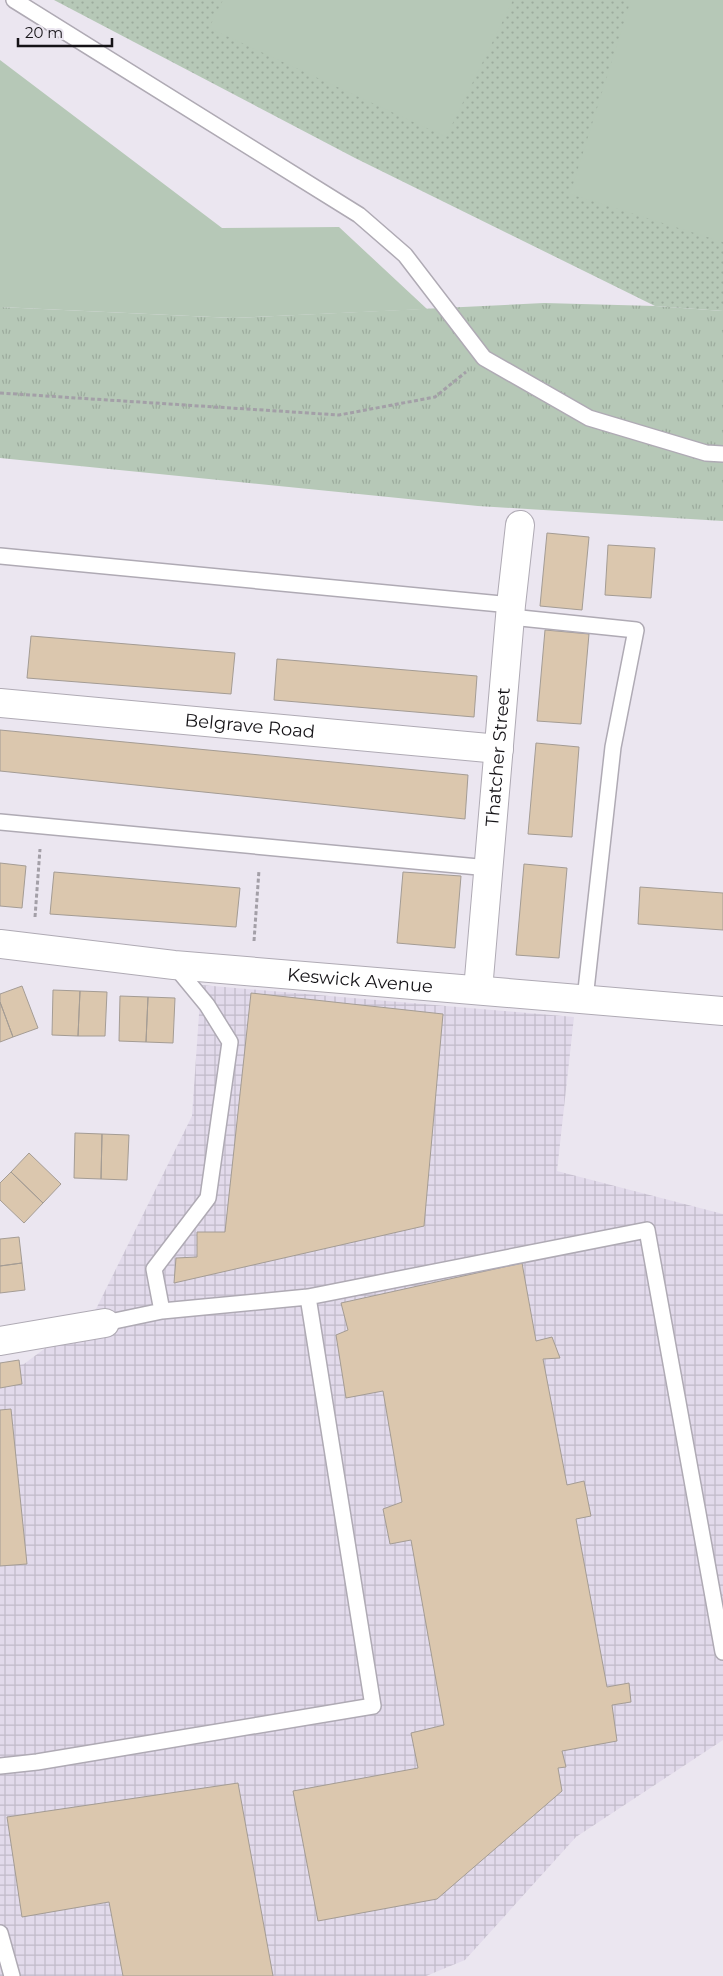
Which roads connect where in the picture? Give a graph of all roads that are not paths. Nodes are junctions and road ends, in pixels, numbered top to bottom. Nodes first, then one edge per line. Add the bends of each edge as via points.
1 (14, 0) edge
2 (723, 454) edge
3 (520, 525) dead end
4 (0, 556) edge
5 (511, 611) junction
6 (0, 703) edge
7 (499, 749) junction
8 (0, 822) edge
9 (489, 868) junction
10 (0, 944) edge
11 (174, 965) junction
12 (478, 990) junction
13 (585, 999) junction
14 (723, 1011) edge
15 (308, 1297) junction
16 (162, 1311) junction
17 (105, 1323) joint
18 (0, 1341) edge
19 (723, 1652) edge
20 (0, 1766) edge
21 (0, 1933) edge
22 (12, 1976) edge

1 - 2 lane via 359,215 404,255 484,358 589,418 706,453
3 - 5 street, Thatcher Street
4 - 5 lane
5 - 7 street, Thatcher Street
5 - 13 lane via 636,630 613,747
6 - 7 street, Belgrave Road
7 - 9 street, Thatcher Street
8 - 9 lane
9 - 12 street, Thatcher Street
10 - 11 street, Keswick Avenue
11 - 12 street, Keswick Avenue
11 - 16 lane via 207,1005 230,1042 208,1198 154,1269
12 - 13 street, Keswick Avenue
13 - 14 street, Keswick Avenue
15 - 16 lane
15 - 19 lane via 647,1230
15 - 20 lane via 373,1706
16 - 17 lane
17 - 18 street
21 - 22 lane

